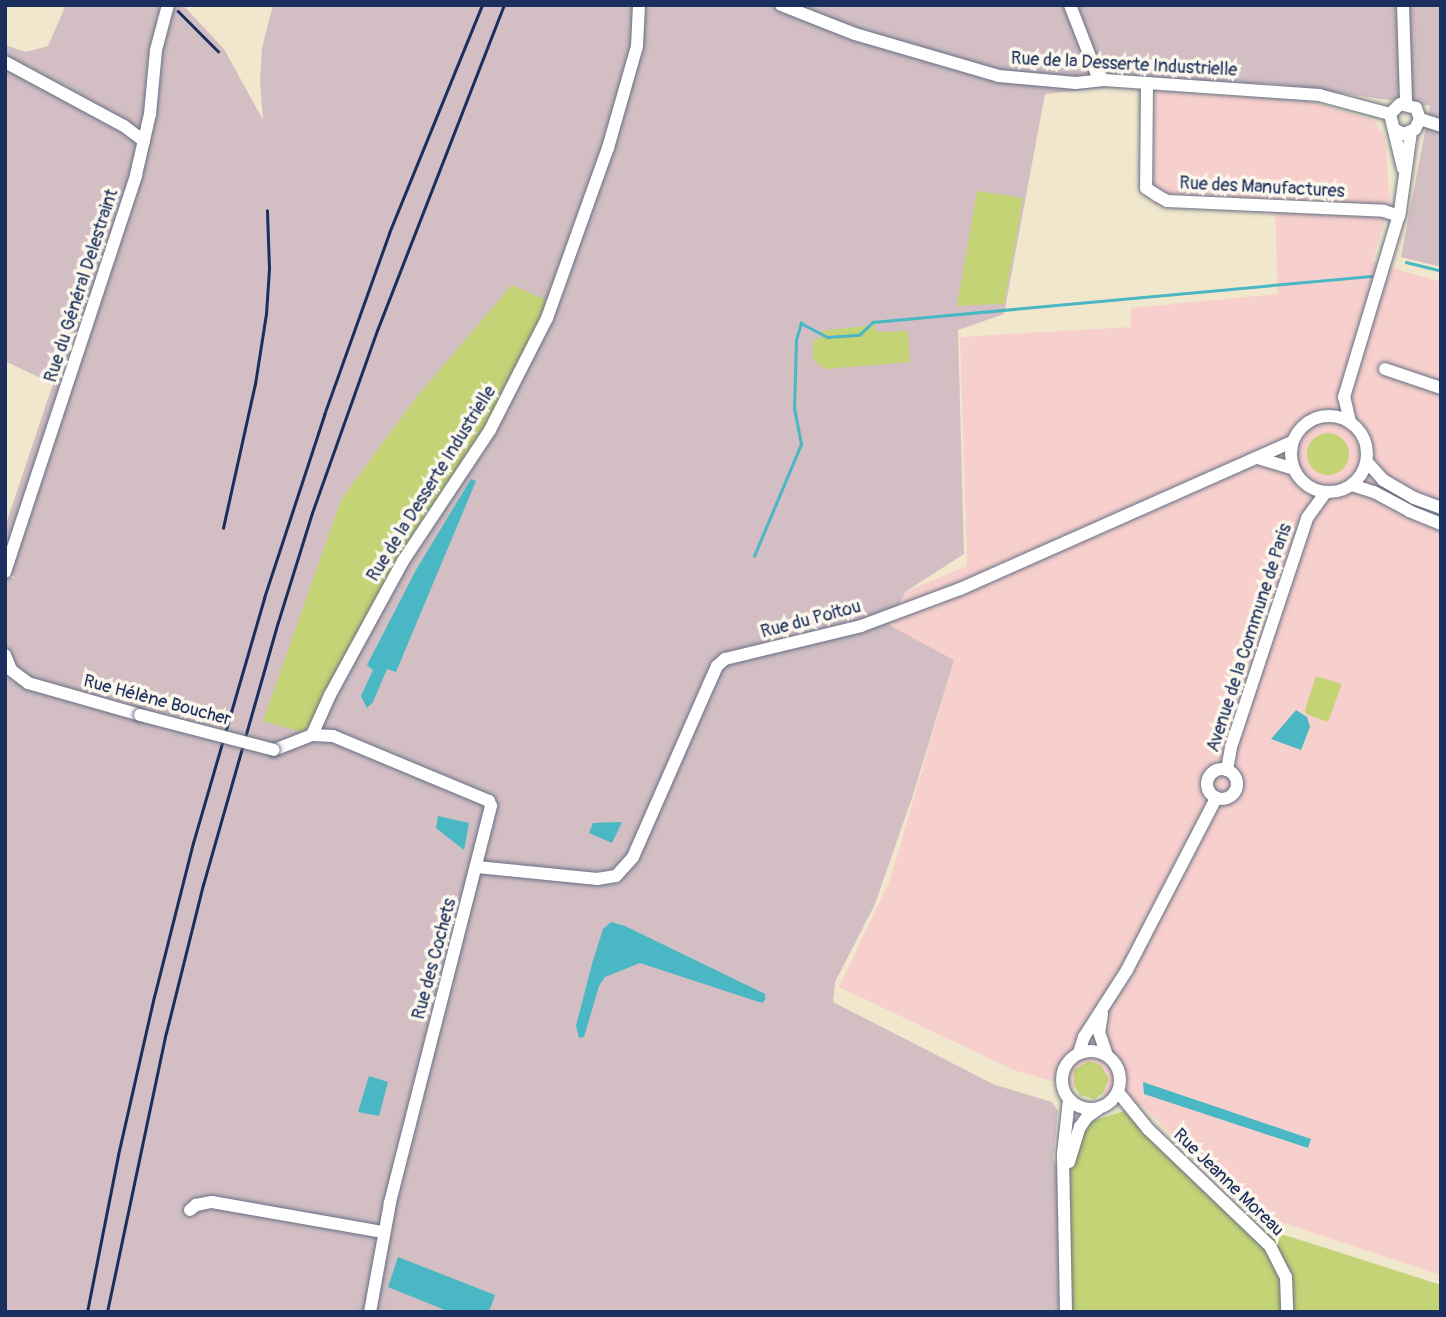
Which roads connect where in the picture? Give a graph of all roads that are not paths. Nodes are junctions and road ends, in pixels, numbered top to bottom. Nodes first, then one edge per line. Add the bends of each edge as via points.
1 (168, 5) edge
2 (639, 5) edge
3 (780, 5) edge
4 (1070, 5) edge
5 (1403, 5) edge
6 (5, 62) edge
7 (1104, 80) junction
8 (1147, 83) junction
9 (1406, 103) junction
10 (1390, 114) junction
11 (1420, 119) junction
12 (1441, 126) edge
13 (1394, 129) junction
14 (1411, 132) junction
15 (144, 141) junction
16 (1406, 179) junction
17 (1399, 216) junction
18 (1385, 369) dead end
19 (1441, 388) edge
20 (1343, 397) junction
21 (1325, 416) junction
22 (1350, 422) junction
23 (1292, 442) junction
24 (1258, 458) junction
25 (1367, 462) junction
26 (1293, 469) junction
27 (1352, 485) junction
28 (1307, 486) junction
29 (1325, 493) junction
30 (1441, 508) edge
31 (1307, 518) junction
32 (1441, 524) edge
33 (5, 572) edge
34 (5, 655) edge
35 (312, 735) junction
36 (1227, 770) junction
37 (1216, 798) junction
38 (477, 867) junction
39 (1102, 1011) junction
40 (1079, 1053) junction
41 (1107, 1055) junction
42 (1118, 1092) junction
43 (1069, 1100) junction
44 (1099, 1109) junction
45 (1064, 1183) junction
46 (190, 1210) dead end
47 (383, 1232) junction
48 (370, 1312) edge
49 (1066, 1312) edge
50 (1287, 1312) edge

1 - 15 street, Rue du Général Delestraint via 158,38
2 - 35 street, Rue de la Desserte Industrielle via 635,53 608,148 547,317 500,413 383,597
3 - 7 street, Rue de la Desserte Industrielle via 855,34 982,72 1076,83
4 - 7 street via 1096,72
5 - 9 street
6 - 15 street
7 - 8 street, Rue de la Desserte Industrielle
8 - 10 street, Rue de la Desserte Industrielle via 1320,95
8 - 17 street, Rue des Manufactures via 1146,188 1167,201 1384,211
9 - 10 street
9 - 11 street via 1416,108
10 - 13 street
11 - 12 street
11 - 14 street
13 - 14 street
13 - 16 street
14 - 16 street
15 - 33 street, Rue du Général Delestraint
16 - 17 street
17 - 20 street
18 - 19 street
20 - 21 street
20 - 22 street
21 - 22 street
21 - 23 street via 1305,424
22 - 25 street via 1364,439
23 - 24 street, Rue du Poitou
23 - 26 street
24 - 26 street
24 - 38 street, Rue du Poitou via 960,589 814,639 725,659 709,684 633,857 616,876 597,879
25 - 27 street
25 - 30 street via 1383,480
26 - 28 street
27 - 29 street
27 - 32 street
28 - 29 street
28 - 31 street, Avenue de la Commune de Paris
29 - 31 street, Avenue de la Commune de Paris
31 - 36 street, Avenue de la Commune de Paris
34 - 35 street, Rue Hélène Boucher, bridge via 11,670 28,684 274,750
35 - 38 street, Rue des Cochets via 341,739 489,801
36 - 37 street via 1235,778 1236,789 1228,798
36 - 37 street via 1214,771 1206,782 1208,792
37 - 39 street
38 - 47 street, Rue des Cochets
39 - 40 street
39 - 41 street via 1099,1032
40 - 41 street
40 - 43 street via 1062,1074
41 - 42 street via 1120,1076
42 - 44 street
42 - 50 street, Rue Jeanne Moreau via 1148,1129 1270,1246 1286,1277
43 - 44 street via 1083,1109
43 - 45 street
44 - 45 street via 1080,1127
45 - 49 street
46 - 47 street via 212,1202
47 - 48 street, Rue des Cochets

